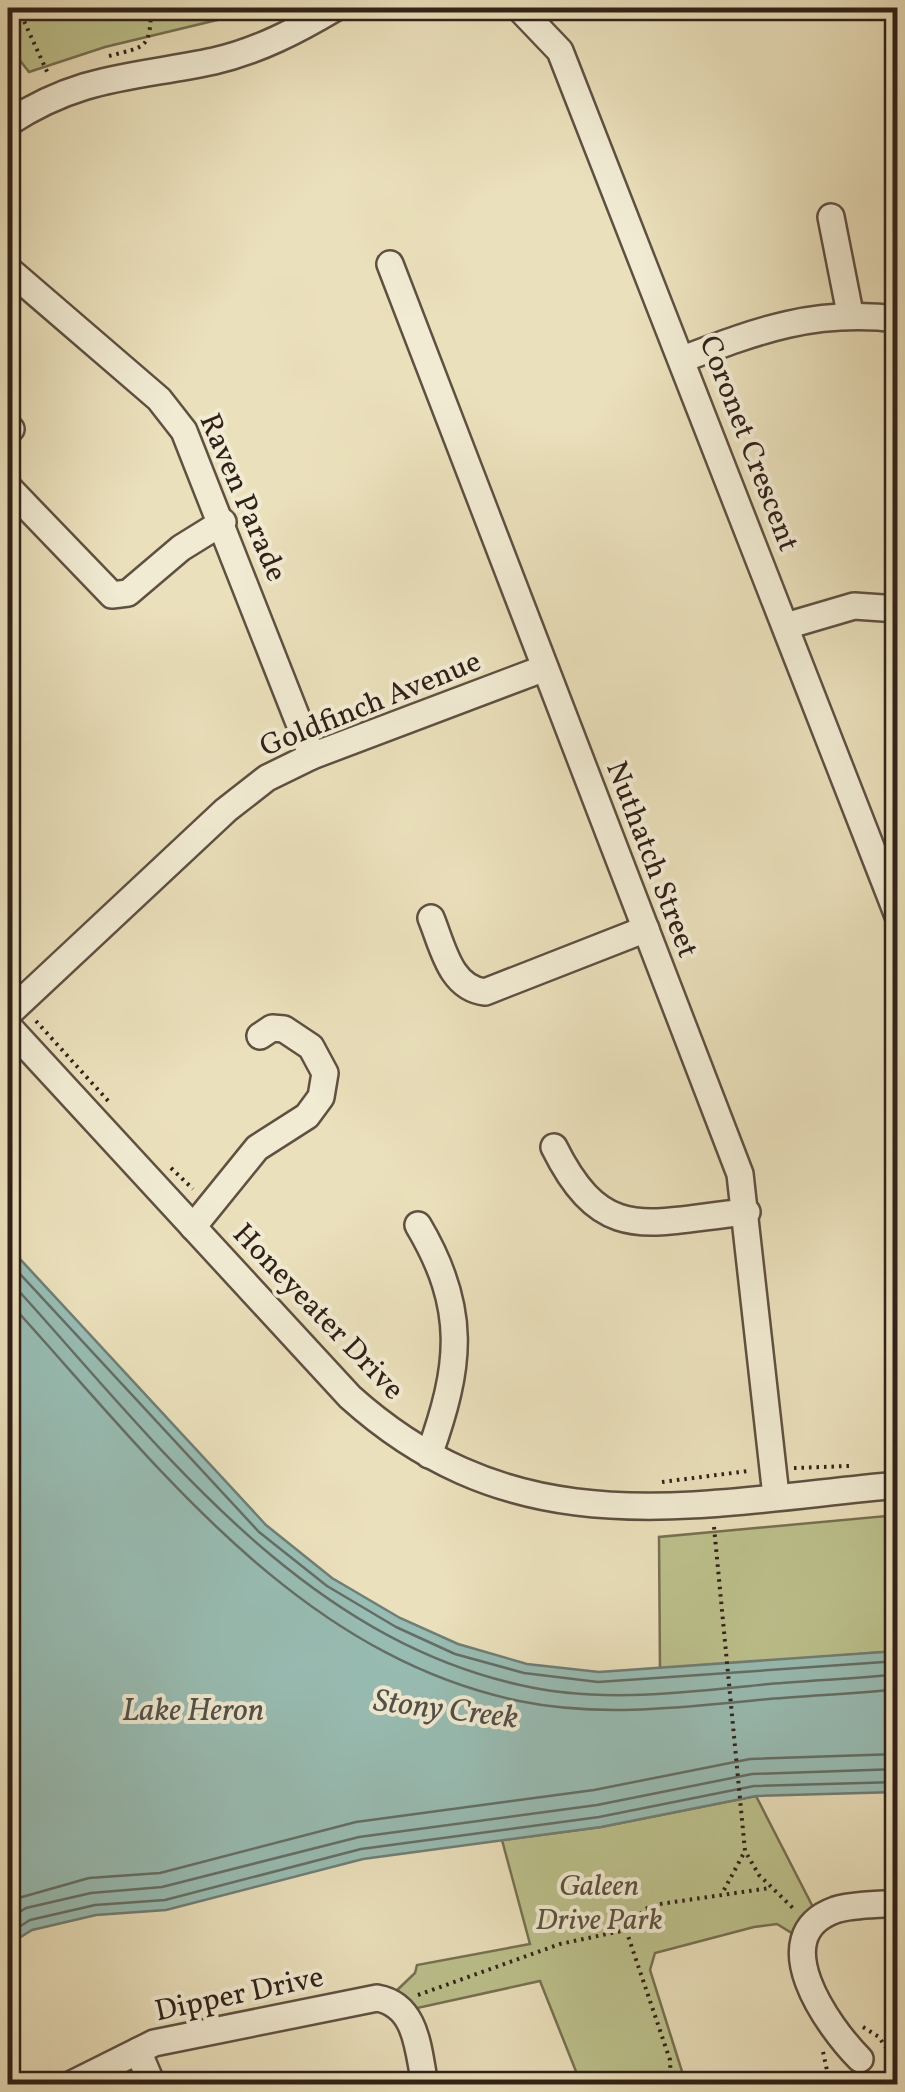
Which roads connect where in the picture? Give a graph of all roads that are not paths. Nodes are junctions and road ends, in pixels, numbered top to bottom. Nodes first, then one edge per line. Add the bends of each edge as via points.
1 (335, 8) edge
2 (520, 8) edge
3 (8, 123) edge
4 (831, 217) dead end
5 (390, 264) dead end
6 (8, 269) edge
7 (850, 313) junction
8 (898, 319) edge
9 (683, 358) junction
10 (8, 487) edge
11 (223, 522) junction
12 (898, 608) edge
13 (786, 626) junction
14 (545, 668) junction
15 (312, 756) junction
16 (898, 916) edge
17 (431, 918) dead end
18 (646, 929) junction
19 (8, 1014) edge
20 (8, 1026) edge
21 (260, 1036) dead end
22 (554, 1147) dead end
23 (747, 1212) junction
24 (418, 1225) dead end
25 (193, 1227) junction
26 (429, 1456) junction
27 (898, 1485) edge
28 (776, 1496) junction
29 (898, 1903) edge
30 (138, 2051) junction
31 (860, 2060) dead end
32 (72, 2084) edge
33 (152, 2084) edge
34 (425, 2084) edge

1 - 3 street via 290,34 216,60 60,92
2 - 9 street, Coronet Crescent via 560,51
4 - 7 street
5 - 14 street, Nuthatch Street
6 - 11 street, Raven Parade via 174,415
7 - 8 street
7 - 9 street via 794,320
9 - 13 street, Coronet Crescent
10 - 11 street via 112,596 128,593
11 - 15 street, Raven Parade
12 - 13 street via 854,606
13 - 16 street, Coronet Crescent
14 - 15 street, Goldfinch Avenue
14 - 18 street, Nuthatch Street
15 - 19 street, Goldfinch Avenue via 235,802
17 - 18 street via 458,981 485,992
18 - 23 street, Nuthatch Street via 740,1174
20 - 25 street, Honeyeater Drive
21 - 25 street via 284,1030 312,1046 325,1073 321,1097 306,1116 257,1148
22 - 23 street via 577,1189 608,1215 642,1221
23 - 28 street, Nuthatch Street
24 - 26 street via 446,1278 456,1340 450,1394
25 - 26 street, Honeyeater Drive via 350,1397
26 - 28 street, Honeyeater Drive via 488,1483 557,1502 626,1508
27 - 28 street, Honeyeater Drive
29 - 31 street via 835,1910 808,1926 802,1944 809,1986
30 - 32 street, Dipper Drive
30 - 33 street
30 - 34 street, Dipper Drive via 369,1998 388,2000 410,2020

